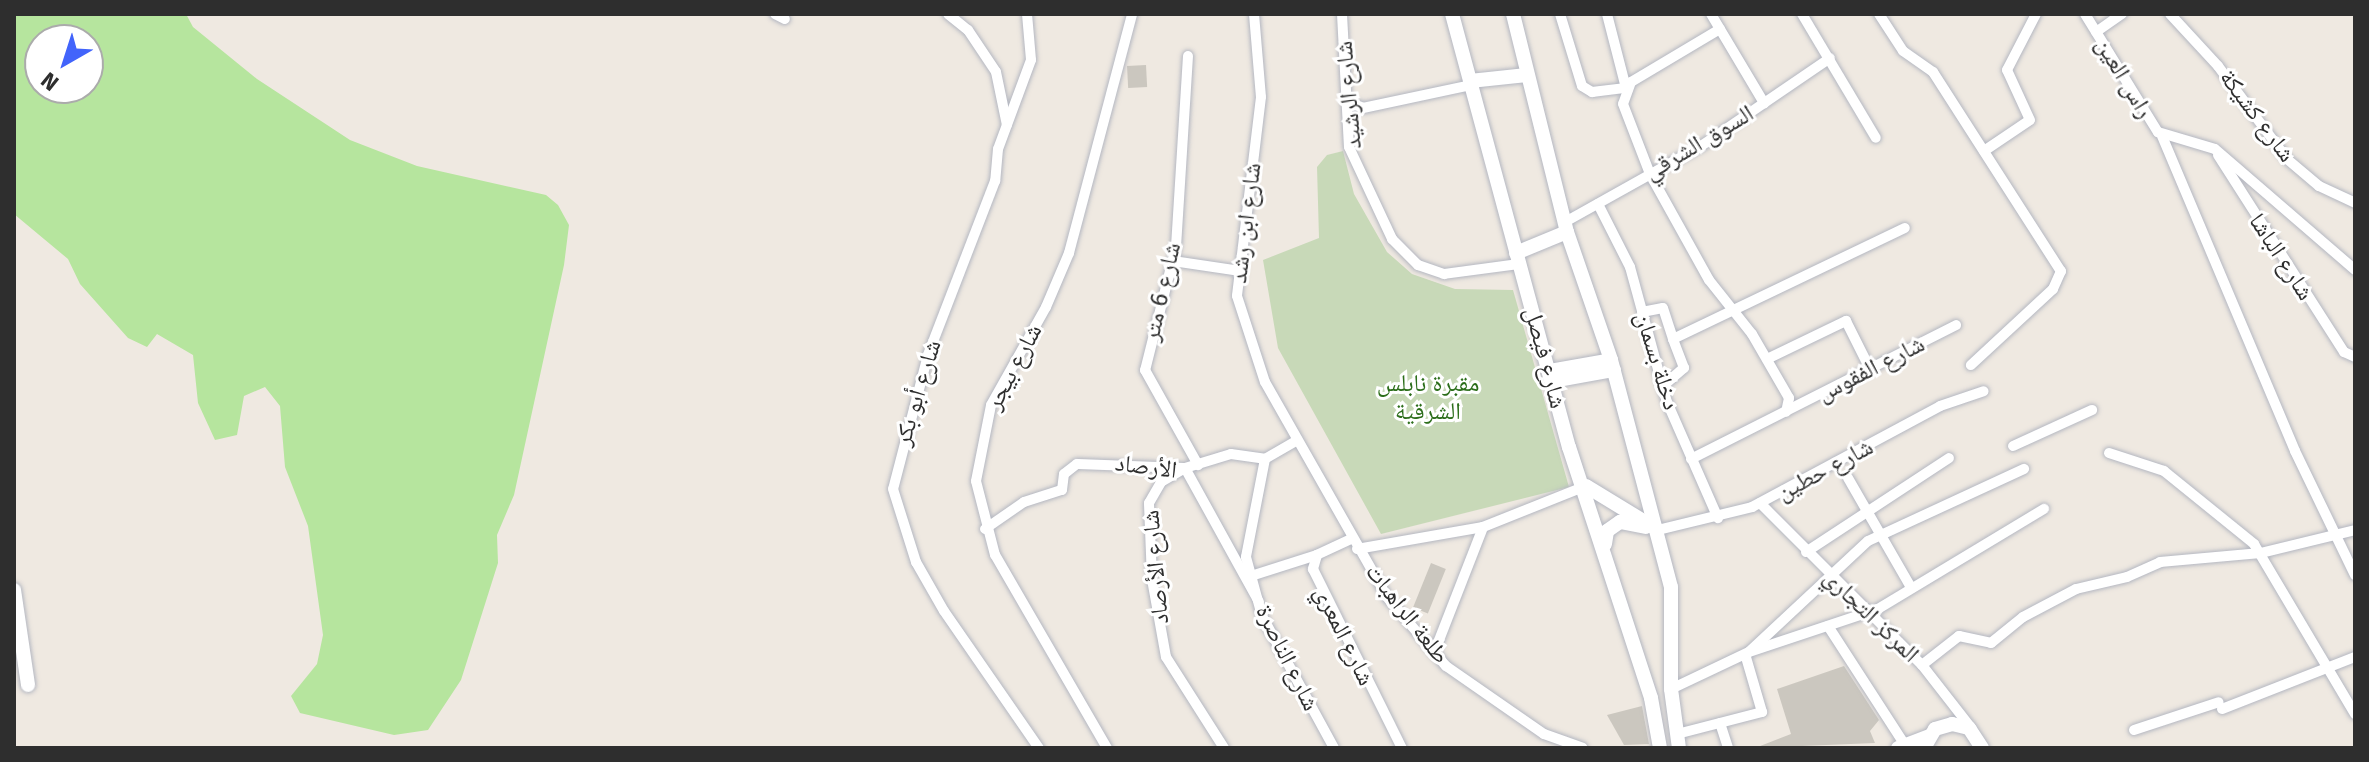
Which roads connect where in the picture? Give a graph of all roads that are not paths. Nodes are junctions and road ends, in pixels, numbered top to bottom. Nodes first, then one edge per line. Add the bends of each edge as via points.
1 (948, 14) edge
2 (1027, 14) edge
3 (1132, 14) edge
4 (1254, 14) edge
5 (1342, 14) edge
6 (1452, 14) edge
7 (1513, 14) edge
8 (1560, 14) edge
9 (1607, 14) edge
10 (1711, 14) edge
11 (1802, 14) edge
12 (1879, 14) edge
13 (2036, 14) edge
14 (2085, 14) edge
15 (2122, 14) edge
16 (2170, 14) edge
17 (1720, 29) junction
18 (2096, 32) junction
19 (1188, 56) dead end
20 (1830, 58) junction
21 (1528, 79) junction
22 (1471, 86) junction
23 (1626, 88) junction
24 (1346, 101) junction
25 (1764, 103) junction
26 (1007, 127) junction
27 (2162, 136) junction
28 (1876, 138) dead end
29 (2215, 149) junction
30 (1984, 151) junction
31 (1650, 174) junction
32 (2355, 203) edge
33 (1598, 204) junction
34 (1566, 227) junction
35 (1905, 228) dead end
36 (1517, 258) junction
37 (1173, 261) junction
38 (2355, 270) edge
39 (1240, 271) junction
40 (1734, 310) junction
41 (1642, 312) junction
42 (1956, 325) dead end
43 (1673, 339) junction
44 (2355, 357) edge
45 (1767, 359) junction
46 (1612, 365) junction
47 (1971, 365) dead end
48 (1870, 369) junction
49 (1551, 376) junction
50 (1663, 386) junction
51 (1984, 391) dead end
52 (2092, 410) dead end
53 (1786, 412) junction
54 (1296, 441) junction
55 (2013, 446) dead end
56 (2109, 453) dead end
57 (1949, 458) dead end
58 (1265, 459) junction
59 (1691, 459) junction
60 (1198, 465) junction
61 (1185, 468) junction
62 (2024, 469) dead end
63 (1848, 478) dead end
64 (1586, 486) junction
65 (1760, 503) junction
66 (2044, 509) dead end
67 (1868, 513) junction
68 (1718, 518) junction
69 (1483, 527) junction
70 (985, 529) junction
71 (1658, 530) junction
72 (2355, 530) edge
73 (1880, 534) junction
74 (2337, 538) junction
75 (1354, 544) junction
76 (1604, 546) junction
77 (1806, 552) junction
78 (2261, 553) junction
79 (1317, 555) junction
80 (1827, 574) junction
81 (2355, 575) edge
82 (1251, 576) junction
83 (1910, 586) junction
84 (14, 590) edge
85 (1259, 602) junction
86 (1865, 614) junction
87 (1828, 626) junction
88 (1434, 653) junction
89 (1747, 653) junction
90 (2355, 657) edge
91 (1922, 665) junction
92 (2329, 670) junction
93 (28, 685) dead end
94 (1671, 689) junction
95 (2355, 714) edge
96 (1720, 723) junction
97 (2134, 730) dead end
98 (1678, 741) edge
99 (1927, 742) edge
100 (1980, 743) edge
101 (1901, 746) edge
102 (1039, 748) edge
103 (1107, 748) edge
104 (1224, 748) edge
105 (1334, 748) edge
106 (1402, 748) edge
107 (1583, 748) edge
108 (1660, 748) edge
109 (1728, 748) edge

1 - 26 street via 968,30 996,72
2 - 26 street, شارع أبو بكر via 1031,60
3 - 70 street, شارع بيجر via 1060,279 983,428 976,481
4 - 39 street, شارع ابن رشد via 1261,97
5 - 24 street, شارع الرشيد
6 - 22 main road, شارع فيصل
7 - 21 main road
8 - 23 street via 1583,88
9 - 23 street
10 - 17 street
11 - 20 street
12 - 30 street via 1903,51 1933,72
13 - 30 street via 2007,70 2030,120
14 - 18 street, راس العين
15 - 18 street
16 - 32 street, شارع كشيكة via 2218,66 2287,159 2319,186
17 - 23 street
17 - 25 street
18 - 27 street, راس العين
19 - 37 street, شارع 6 متر
20 - 25 street, السوق الشرقي
20 - 28 street
21 - 22 main road
21 - 34 main road
22 - 24 street via 1363,108
22 - 36 main road, شارع فيصل
23 - 31 street via 1623,104
24 - 36 street, شارع الرشيد via 1349,147 1404,254 1444,274 1499,270
25 - 31 street, السوق الشرقي
26 - 102 street, شارع أبو بكر via 995,181 910,411 893,489 923,574
27 - 29 street, راس العين
27 - 74 street
29 - 38 street
29 - 44 street, شارع الباشا via 2344,352
30 - 47 street via 2061,271 2053,289
31 - 33 street, السوق الشرقي
31 - 40 street via 1709,280
33 - 34 street, السوق الشرقي
33 - 41 street, دخلة بسمان via 1630,267
34 - 36 main road
34 - 46 main road
35 - 40 street
36 - 49 main road, شارع فيصل
37 - 39 street
37 - 60 street, شارع 6 متر via 1145,370
39 - 54 street, شارع ابن رشد via 1237,296 1265,382
40 - 43 street
40 - 45 street
41 - 43 street via 1663,308
41 - 50 street, دخلة بسمان
42 - 48 street, شارع الفقوس
43 - 50 street via 1684,368
45 - 48 street via 1846,321
45 - 53 street via 1789,398
46 - 49 main road
46 - 71 main road
48 - 53 street, شارع الفقوس
49 - 64 main road, شارع فيصل
50 - 59 street, دخلة بسمان
51 - 65 street, شارع حطين via 1940,406
52 - 55 street
53 - 59 street, شارع الفقوس
54 - 58 street
54 - 75 street, شارع ابن رشد
56 - 78 street via 2164,471
57 - 67 street
58 - 60 street, شارع الأرصاد via 1231,454
58 - 82 street, شارع الناصرة via 1246,557
59 - 68 street, دخلة بسمان
60 - 61 street, شارع الأرصاد
61 - 70 street, الأرصاد via 1077,464 1064,474 1062,490 1024,502
61 - 85 street, الأرصاد
61 - 104 street, شارع الأرصاد via 1150,497 1152,579 1166,657
62 - 73 street
63 - 67 street
64 - 69 street, شارع المعري
64 - 71 main road
64 - 76 main road, شارع فيصل
65 - 68 street, شارع حطين
65 - 77 street, المركز التجاري
66 - 83 street
67 - 73 street
67 - 77 street
68 - 71 street, شارع حطين
69 - 75 street, شارع المعري
69 - 88 street
70 - 103 street, شارع بيجر via 1034,630
71 - 76 main road via 1620,522 1607,531
71 - 94 main road via 1671,587
72 - 74 street
73 - 80 street
73 - 83 street
74 - 78 street
74 - 81 street
75 - 79 street, شارع المعري
75 - 88 street, طلعة الراهبات
76 - 108 main road, شارع فيصل via 1651,698
77 - 80 street, المركز التجاري
78 - 91 street via 2160,562 2076,589 2023,617 1991,643 1959,636
78 - 92 street
79 - 82 street
79 - 106 street, شارع المعري via 1314,573
80 - 86 street, المركز التجاري
80 - 89 street
82 - 85 street, شارع الناصرة
83 - 86 street
84 - 93 main road
85 - 105 street, شارع الناصرة
86 - 87 street
86 - 91 street, المركز التجاري
87 - 89 street
87 - 101 street
88 - 107 street, طلعة الراهبات via 1544,734
89 - 94 street
89 - 96 street via 1762,712
90 - 92 street
91 - 100 street, المركز التجاري
92 - 95 street
92 - 97 street
94 - 98 main road
96 - 98 street
96 - 109 street
99 - 100 main road via 1952,724
99 - 101 main road

